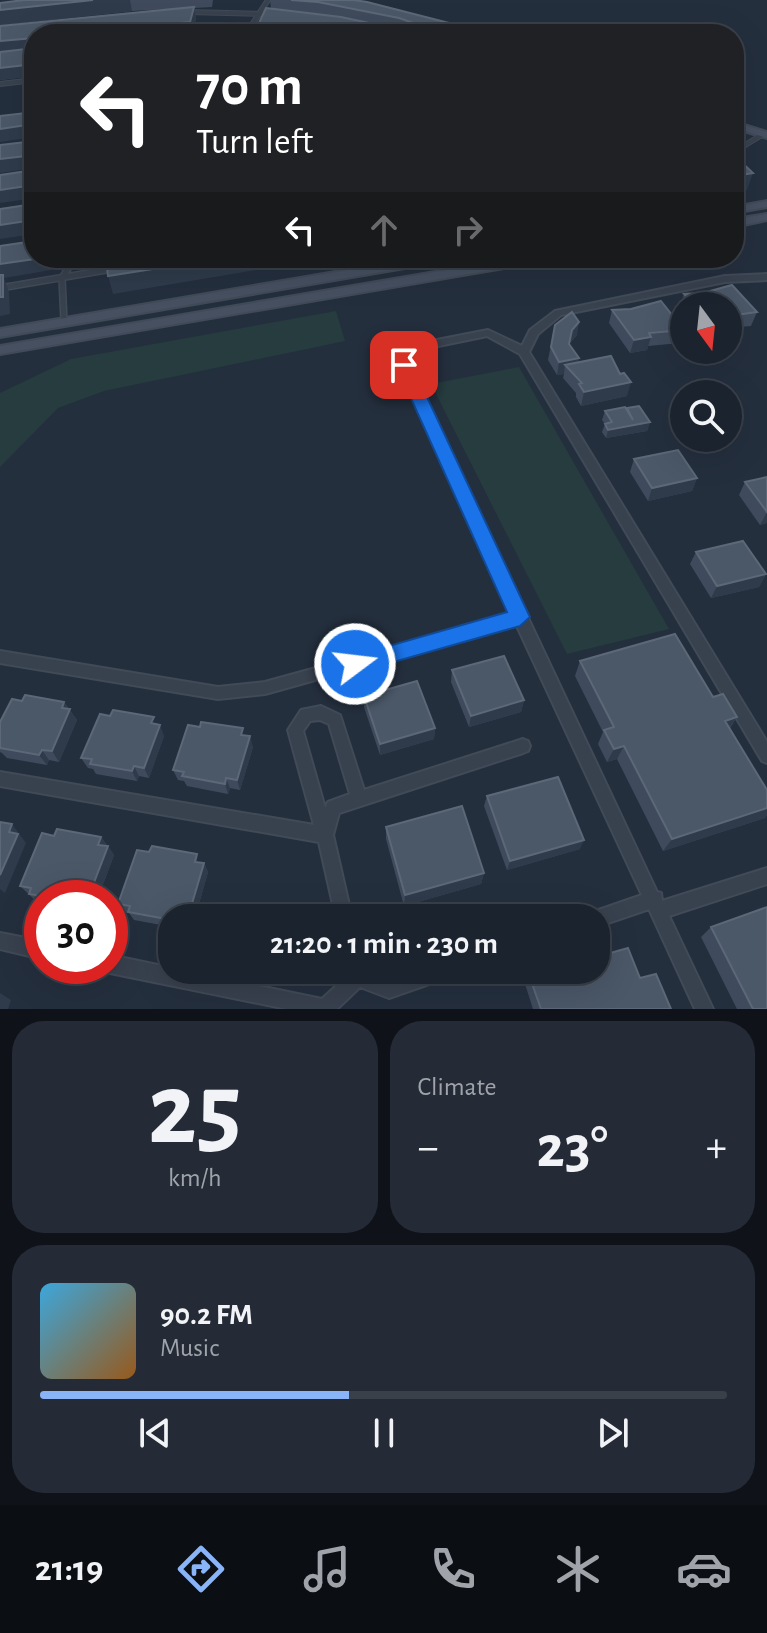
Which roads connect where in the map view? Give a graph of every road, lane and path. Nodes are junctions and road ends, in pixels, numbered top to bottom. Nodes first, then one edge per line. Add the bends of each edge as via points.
1 (268, 0) edge
2 (179, 12) edge
3 (259, 12) junction
4 (276, 15) edge
5 (252, 24) edge
6 (24, 81) edge
7 (0, 84) edge
8 (744, 128) edge
9 (766, 136) edge
10 (744, 147) edge
11 (767, 204) edge
12 (744, 208) edge
13 (767, 217) edge
14 (744, 221) edge
15 (68, 268) edge
16 (118, 268) edge
17 (381, 268) edge
18 (480, 268) edge
19 (767, 277) edge
20 (62, 278) junction
21 (0, 288) edge
22 (64, 322) junction
23 (0, 333) edge
24 (0, 350) edge
25 (524, 352) junction
26 (520, 617) junction
27 (0, 657) edge
28 (523, 746) dead end
29 (767, 756) edge
30 (0, 779) edge
31 (359, 798) junction
32 (325, 835) junction
33 (767, 876) edge
34 (341, 904) edge
35 (657, 905) junction
36 (610, 916) edge
37 (0, 941) edge
38 (24, 946) edge
39 (128, 968) edge
40 (158, 974) edge
41 (208, 984) edge
42 (348, 984) edge
43 (379, 984) edge
44 (404, 984) edge
45 (704, 1009) edge

1 - 3 lane
2 - 3 lane
3 - 4 lane
3 - 5 lane
6 - 7 lane
8 - 9 street
9 - 10 lane
11 - 12 street
13 - 14 street
15 - 20 lane
16 - 20 lane
17 - 22 street
18 - 24 street
19 - 25 street via 725,279 558,313 534,332
20 - 21 lane
20 - 22 lane
22 - 23 street
25 - 26 street via 488,333 410,348 404,365
25 - 29 street
26 - 27 street via 265,688 218,693
26 - 35 street
28 - 31 street
30 - 32 street
31 - 32 street via 333,807
31 - 32 street via 335,720 321,713 306,715 295,730
32 - 34 street
33 - 35 street
35 - 36 street
35 - 45 street
37 - 38 street
39 - 40 street
41 - 42 street via 325,1008
43 - 44 street via 389,989

